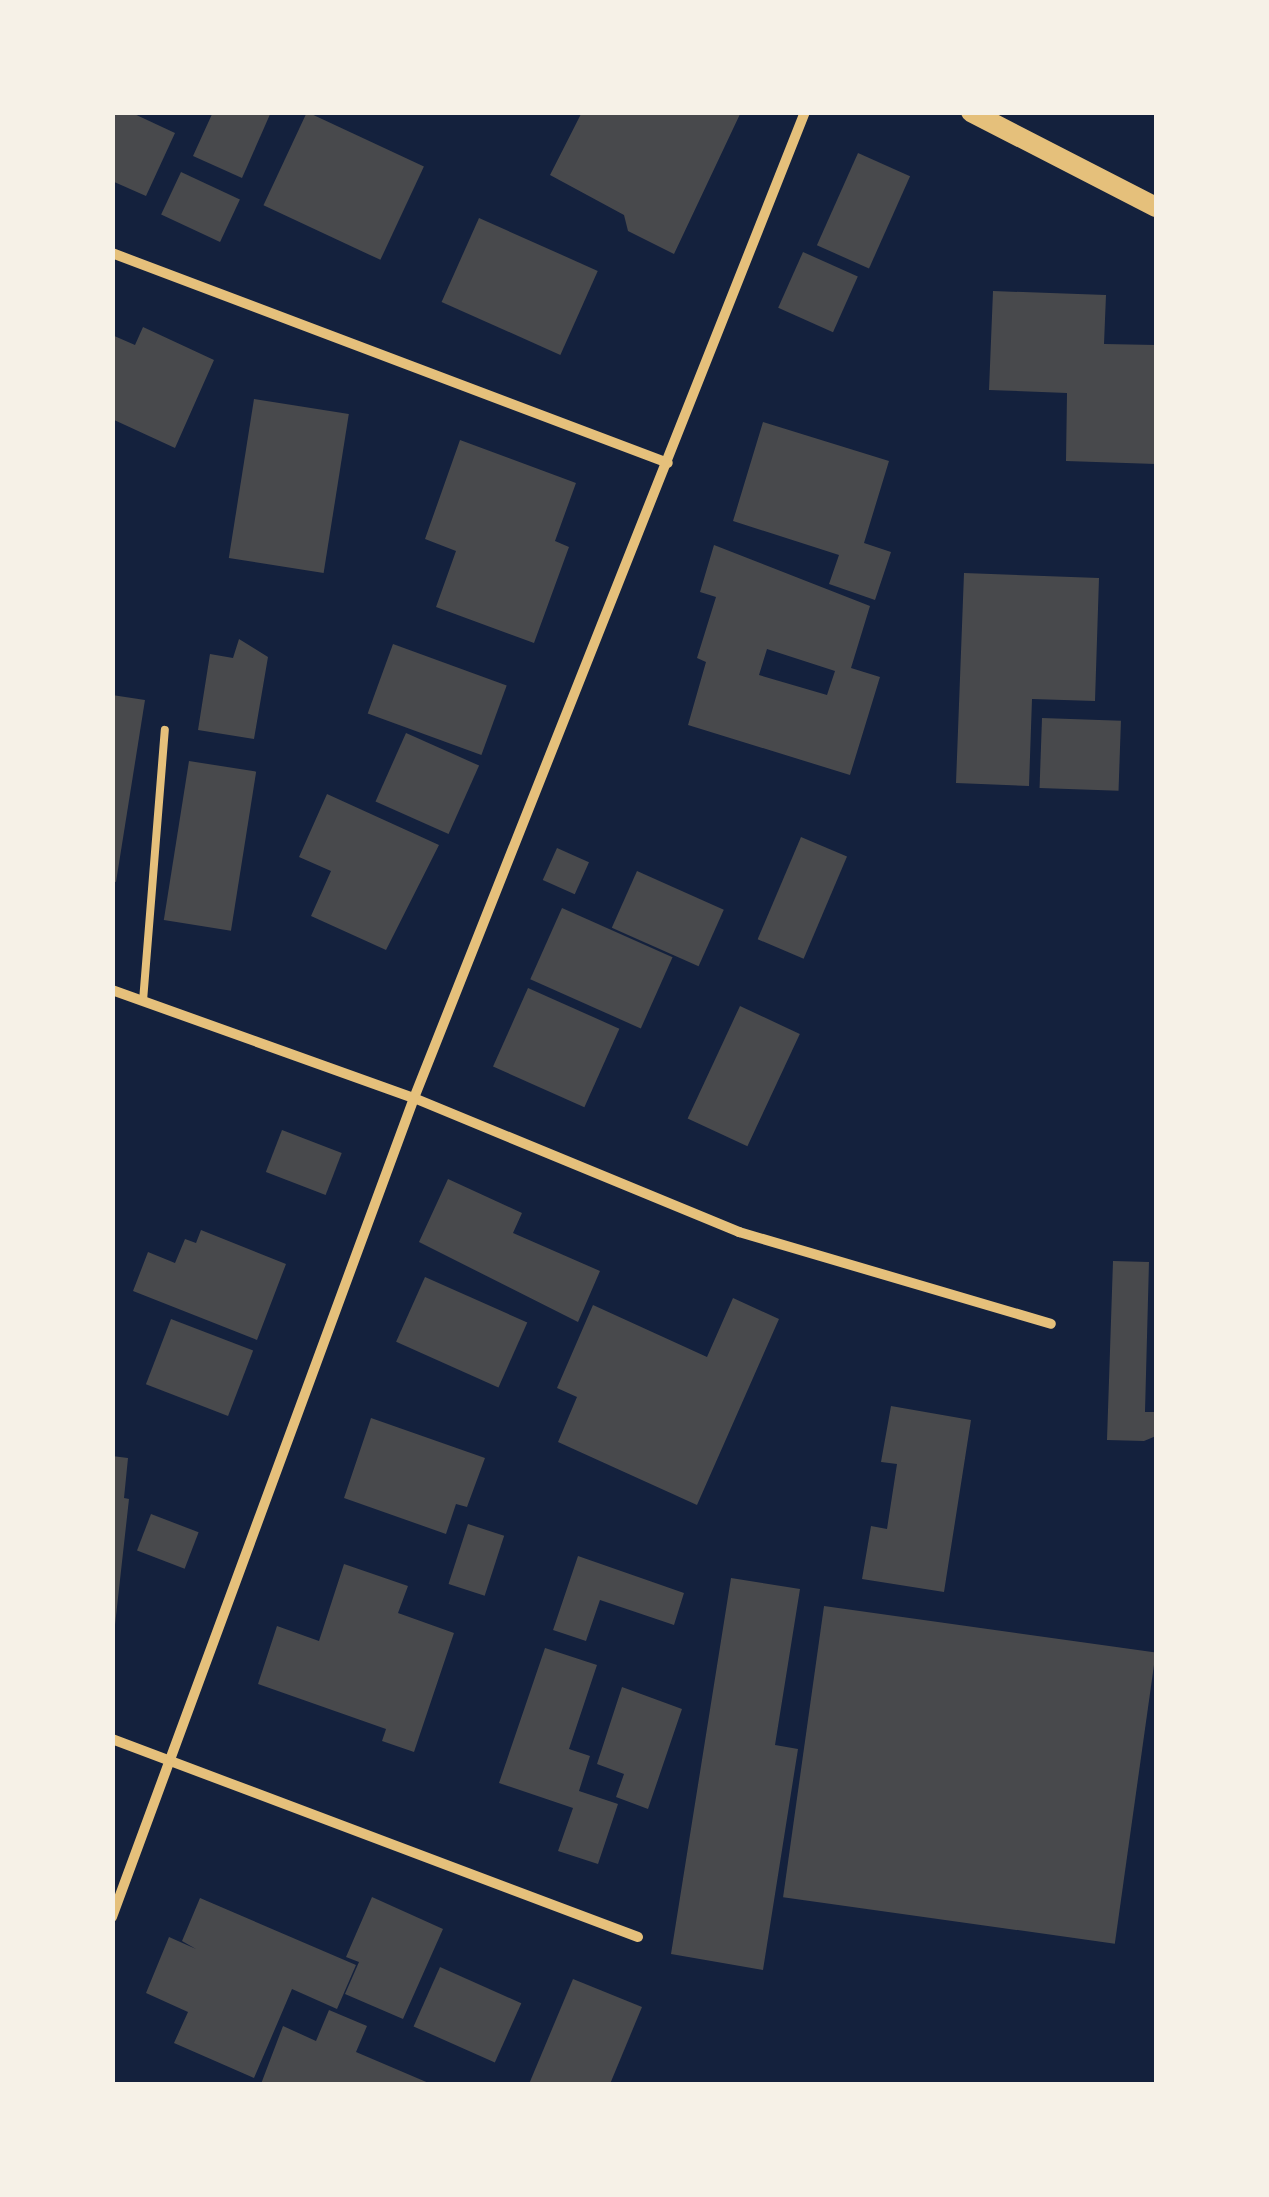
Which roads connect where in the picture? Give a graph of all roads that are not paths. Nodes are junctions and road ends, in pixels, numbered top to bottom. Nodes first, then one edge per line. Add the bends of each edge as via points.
1 (805, 112) edge
2 (971, 112) edge
3 (1156, 207) edge
4 (112, 253) edge
5 (668, 463) junction
6 (164, 730) dead end
7 (112, 990) edge
8 (142, 1000) junction
9 (414, 1098) junction
10 (1051, 1324) dead end
11 (112, 1739) edge
12 (170, 1760) junction
13 (112, 1916) edge
14 (638, 1937) dead end

1 - 5 street
2 - 3 main road
4 - 5 street
5 - 9 street
6 - 8 lane
7 - 8 street
8 - 9 street
9 - 10 street via 739,1232
9 - 12 street
11 - 12 street
12 - 13 street
12 - 14 street

